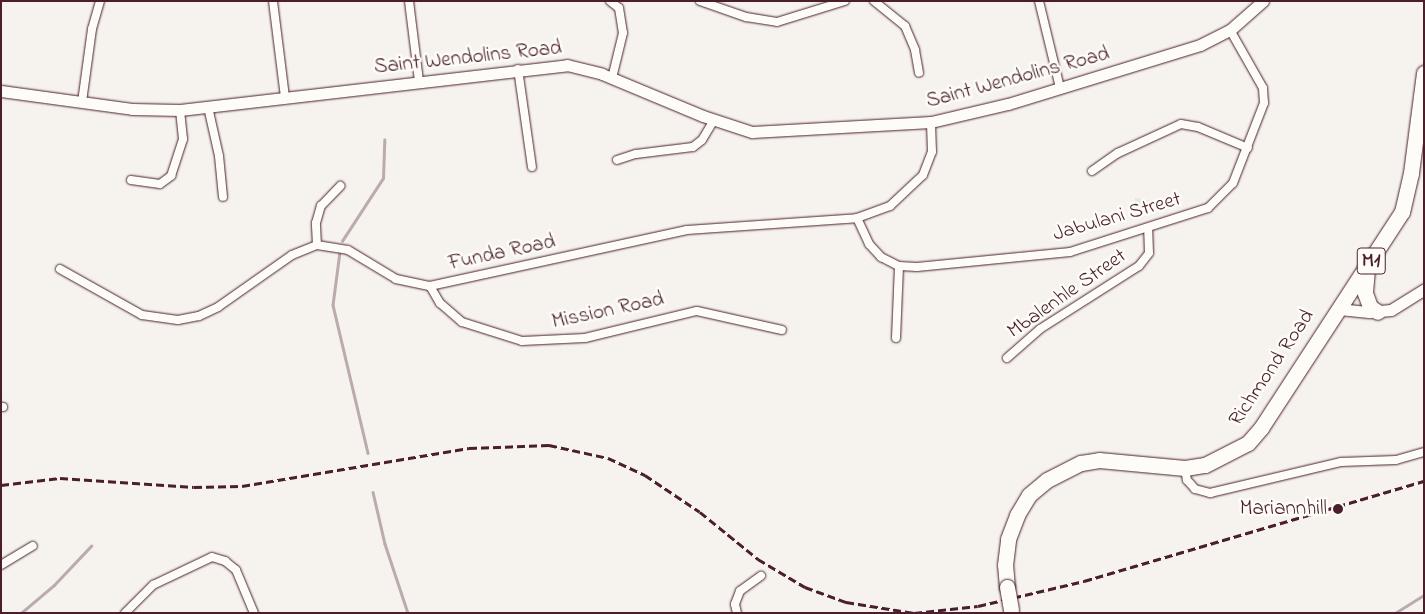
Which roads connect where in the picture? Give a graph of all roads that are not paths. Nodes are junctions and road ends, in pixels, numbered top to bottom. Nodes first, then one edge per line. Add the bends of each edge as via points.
1 (100, 1) edge
2 (273, 1) edge
3 (408, 1) edge
4 (610, 1) edge
5 (700, 1) edge
6 (845, 1) edge
7 (874, 1) edge
8 (1039, 1) edge
9 (1263, 1) edge
10 (1230, 30) junction
11 (518, 69) junction
12 (1424, 72) edge
13 (919, 73) dead end
14 (612, 78) junction
15 (418, 81) junction
16 (1060, 88) junction
17 (1, 91) edge
18 (285, 98) junction
19 (82, 102) junction
20 (208, 107) junction
21 (180, 110) junction
22 (714, 120) junction
23 (931, 122) junction
24 (1248, 148) junction
25 (616, 160) dead end
26 (532, 167) dead end
27 (1092, 171) dead end
28 (131, 180) dead end
29 (340, 186) dead end
30 (223, 197) dead end
31 (857, 218) junction
32 (1148, 228) junction
33 (317, 245) junction
34 (1368, 265) junction
35 (899, 266) junction
36 (60, 269) dead end
37 (430, 286) junction
38 (1424, 289) edge
39 (1339, 309) junction
40 (1378, 312) junction
41 (782, 330) dead end
42 (896, 338) dead end
43 (1008, 358) dead end
44 (1424, 452) edge
45 (1186, 468) junction
46 (33, 546) dead end
47 (1, 565) edge
48 (761, 576) dead end
49 (1011, 611) edge
50 (124, 613) edge
51 (254, 613) edge
52 (737, 613) edge

1 - 19 street via 88,50
2 - 18 street
3 - 15 street
4 - 14 street via 619,8 623,34
5 - 6 street via 770,22 787,21
7 - 13 street via 905,26 915,50
8 - 16 street
9 - 10 street, Saint Wendolins Road
10 - 16 street, Saint Wendolins Road via 1200,45
10 - 24 street, Jabulani Street via 1263,88 1264,98
11 - 14 street, Saint Wendolins Road via 567,65
11 - 15 street, Saint Wendolins Road
11 - 26 street
12 - 34 highway, Richmond Road / M1 via 1407,195 1398,218
14 - 22 street, Saint Wendolins Road
15 - 18 street, Saint Wendolins Road
16 - 23 street, Saint Wendolins Road
17 - 19 street, Saint Wendolins Road
18 - 20 street, Saint Wendolins Road
19 - 21 street, Saint Wendolins Road via 132,109
20 - 21 street, Saint Wendolins Road
20 - 30 street via 219,156
21 - 28 street via 184,139 171,176 160,184
22 - 23 street, Saint Wendolins Road via 744,130 771,133
22 - 25 street via 702,140 693,147 636,154
23 - 31 street, Funda Road via 932,152 923,175 890,206
24 - 27 street via 1198,126 1181,124 1118,153
24 - 32 street, Jabulani Street via 1233,183 1219,200 1208,208
29 - 33 street via 321,206 316,223
31 - 35 street via 862,234 875,252
31 - 37 street, Funda Road via 688,230
32 - 35 street, Jabulani Street via 1070,252
32 - 43 street, Mbalenhle Street via 1149,253 1139,266 1040,329
33 - 36 street, Funda Road via 292,254 218,308 178,320 142,315
33 - 37 street, Funda Road via 348,250 396,278
34 - 39 highway, Richmond Road / M1
34 - 40 highway via 1365,293 1370,307
35 - 42 street
37 - 41 street, Mission Road via 440,303 462,322 522,341 584,338 697,311
38 - 40 street via 1391,310
39 - 40 street
39 - 45 highway, Richmond Road / M1 via 1248,443 1216,462
44 - 45 street via 1396,460 1341,462 1210,494 1195,489 1187,480
45 - 49 highway, Richmond Road / M1, bridge via 1099,460 1081,463 1047,480 1029,496 1008,539 1005,565
46 - 47 street
48 - 52 street via 740,591 735,604
50 - 51 street via 154,585 212,557 225,561 236,570

